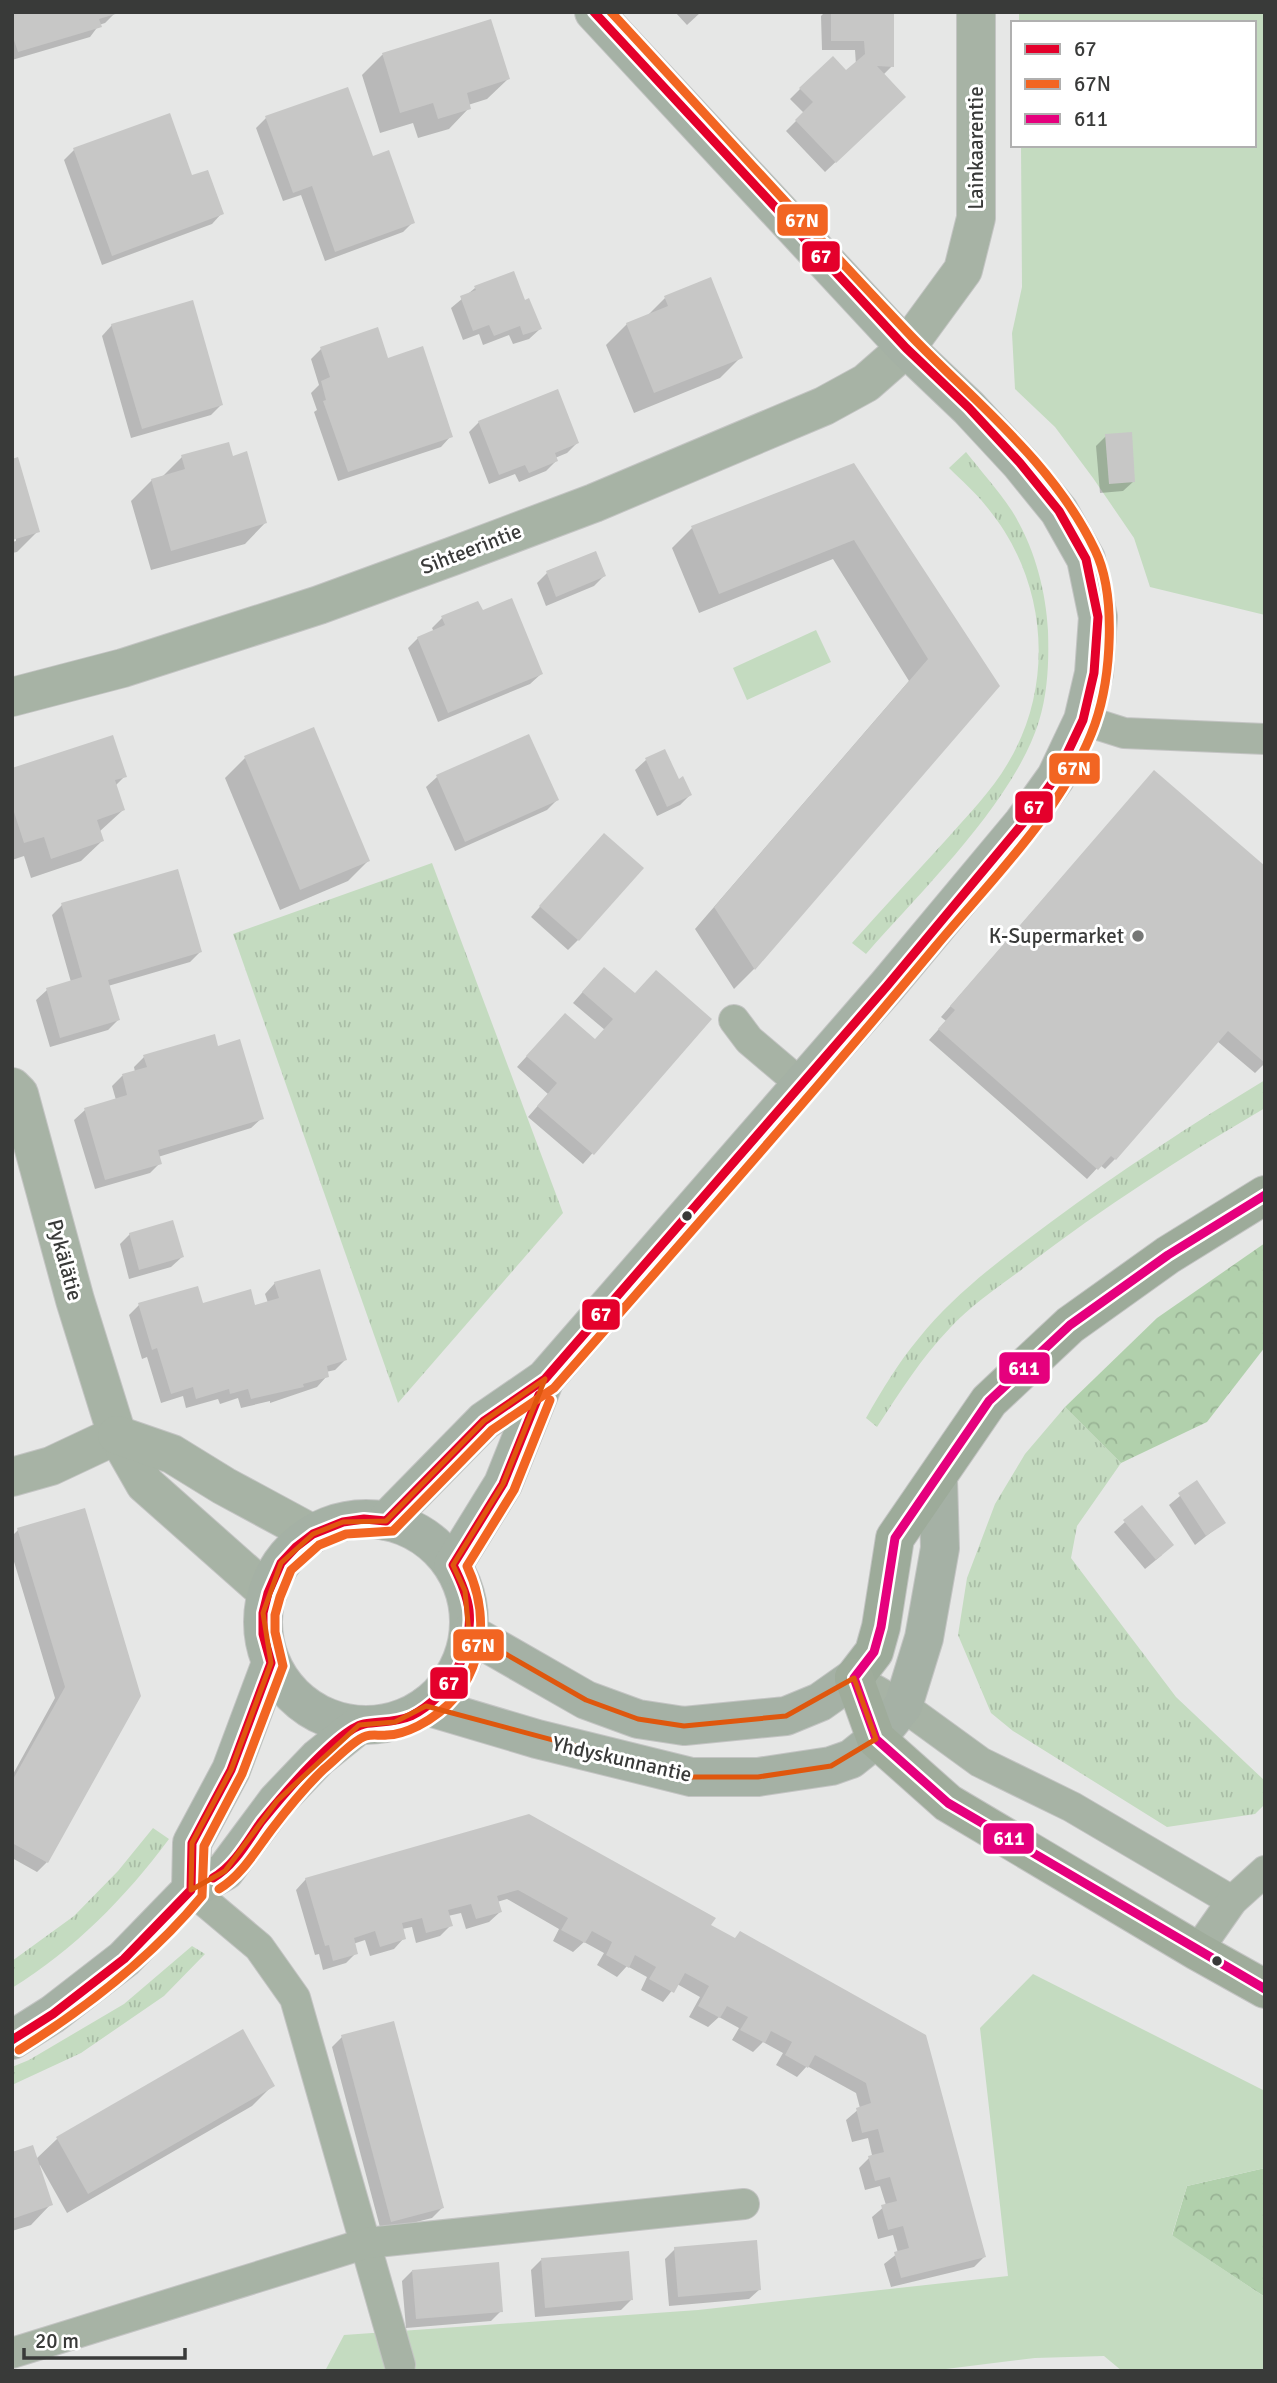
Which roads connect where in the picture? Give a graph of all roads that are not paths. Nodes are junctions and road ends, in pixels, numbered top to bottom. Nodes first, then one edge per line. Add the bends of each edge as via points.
1 (594, 12) edge
2 (976, 12) edge
3 (906, 348) junction
4 (12, 697) edge
5 (1083, 720) junction
6 (1265, 739) edge
7 (734, 1020) dead end
8 (802, 1085) junction
9 (12, 1087) edge
10 (1265, 1195) edge
11 (545, 1379) junction
12 (117, 1435) junction
13 (12, 1477) edge
14 (938, 1479) junction
15 (386, 1521) junction
16 (313, 1534) junction
17 (453, 1565) junction
18 (268, 1593) junction
19 (469, 1633) junction
20 (271, 1663) junction
21 (854, 1678) junction
22 (426, 1706) junction
23 (903, 1706) junction
24 (359, 1725) junction
25 (876, 1739) junction
26 (1265, 1871) edge
27 (191, 1890) junction
28 (1232, 1901) junction
29 (1197, 1951) junction
30 (1265, 1989) edge
31 (12, 2040) edge
32 (744, 2204) dead end
33 (367, 2244) junction
34 (12, 2353) edge
35 (400, 2365) dead end

1 - 3 main road
2 - 3 street, Lainkaarentie via 976,218 963,270
3 - 4 street, Sihteerintie via 866,383 824,406 594,503 319,605 123,668
3 - 5 main road via 1020,463 1059,511 1086,559 1098,617 1094,673
5 - 6 lane via 1125,733
5 - 8 main road via 1056,777 1023,823
7 - 8 lane via 749,1040
8 - 11 main road
9 - 12 street, Pykälätie via 19,1094
10 - 14 main road, Yhdyskunnantie via 1168,1255 1070,1325 989,1401
11 - 15 main road via 484,1421
11 - 17 main road via 502,1484
12 - 13 street via 51,1466
12 - 16 street via 172,1454
12 - 18 street, Pykälätie via 145,1484
14 - 21 main road, Yhdyskunnantie via 895,1538 874,1652
14 - 23 main road, Yhdyskunnantie via 940,1548 924,1638
15 - 16 main road via 343,1522
15 - 17 main road via 425,1537
16 - 18 main road via 281,1563
17 - 19 main road via 465,1591
18 - 20 main road via 264,1634
19 - 21 main road, Yhdyskunnantie via 586,1700 638,1719 684,1726 786,1716 820,1702
19 - 22 main road via 458,1669
20 - 24 main road via 305,1705 340,1722
20 - 27 main road via 231,1770 192,1843
21 - 23 lane
21 - 25 highway
22 - 24 main road via 395,1722
22 - 25 main road, Yhdyskunnantie via 691,1777 758,1777 831,1766 851,1759
23 - 25 main road, Yhdyskunnantie
23 - 28 lane via 980,1762 1072,1807
24 - 27 main road via 318,1758 277,1801 225,1871
25 - 29 highway via 948,1803
26 - 28 lane
27 - 31 main road via 124,1959
27 - 33 lane via 259,1947 295,1998
28 - 29 lane
29 - 30 highway
32 - 33 lane
33 - 34 lane
33 - 35 lane

